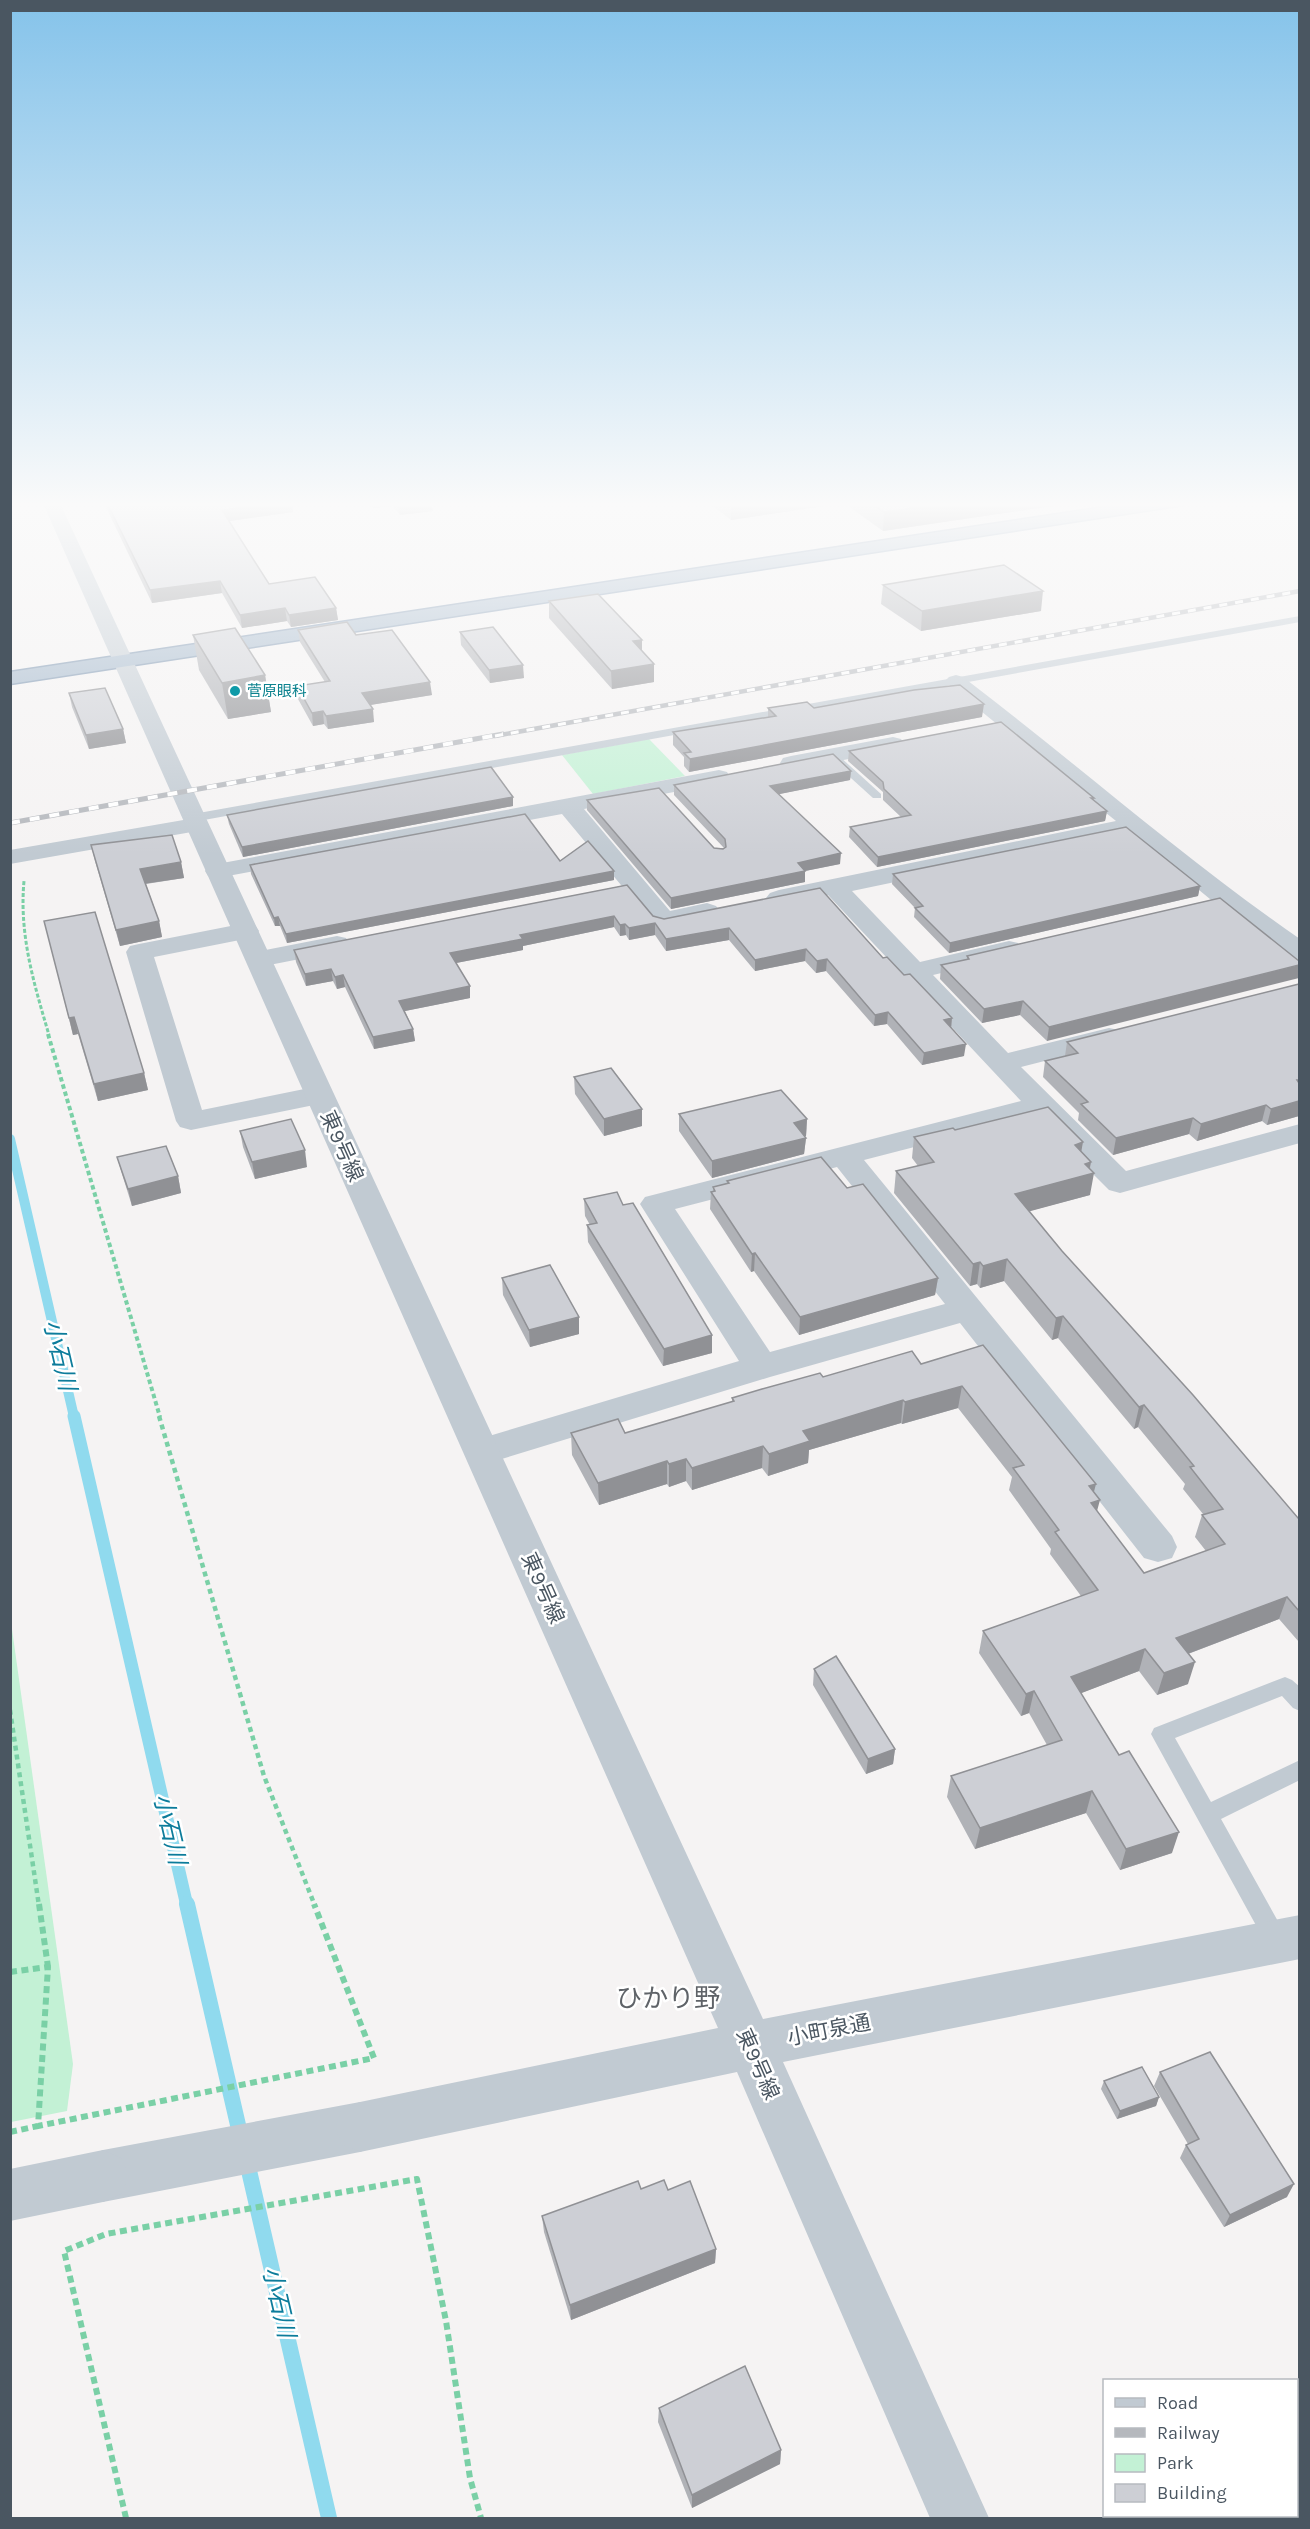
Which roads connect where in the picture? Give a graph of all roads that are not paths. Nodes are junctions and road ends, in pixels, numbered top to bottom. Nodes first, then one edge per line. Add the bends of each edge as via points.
1 (104, 619) edge
2 (395, 619) edge
3 (1299, 619) edge
4 (123, 660) junction
5 (10, 678) edge
6 (956, 681) junction
7 (914, 740) edge
8 (832, 755) junction
9 (774, 766) edge
10 (739, 773) edge
11 (877, 796) dead end
12 (568, 806) junction
13 (194, 821) junction
14 (1132, 825) junction
15 (16, 865) edge
16 (217, 871) junction
17 (834, 887) junction
18 (1225, 899) junction
19 (1191, 907) edge
20 (365, 938) edge
21 (1030, 944) edge
22 (253, 945) junction
23 (1299, 952) edge
24 (915, 971) junction
25 (1139, 1028) edge
26 (1002, 1063) junction
27 (319, 1095) junction
28 (1041, 1105) junction
29 (1299, 1133) edge
30 (845, 1156) junction
31 (967, 1310) junction
32 (761, 1367) junction
33 (482, 1452) junction
34 (1158, 1547) dead end
35 (1299, 1702) edge
36 (1299, 1769) edge
37 (1207, 1815) junction
38 (1288, 1939) edge
39 (750, 2045) junction
40 (10, 2195) edge
41 (960, 2518) edge

1 - 4 street, 東9号線
2 - 4 highway
3 - 6 lane
4 - 5 highway
4 - 13 street, 東9号線
6 - 13 lane
6 - 14 street via 995,724 1047,752
7 - 8 street
8 - 9 street
8 - 11 lane
10 - 12 street via 662,792
12 - 16 street
12 - 17 street via 622,887 664,920
13 - 15 street
13 - 16 street, 東9号線
14 - 17 street
14 - 18 street
16 - 22 street, 東9号線
17 - 24 street
18 - 19 street
18 - 23 street
20 - 22 street
21 - 24 street
22 - 27 street, 東9号線
22 - 27 street via 139,952 191,1120
24 - 26 street
25 - 26 street
26 - 28 street
27 - 33 street, 東9号線
28 - 29 street via 1120,1183
28 - 30 street
30 - 31 street
30 - 32 street via 656,1204
31 - 32 street
31 - 34 street
32 - 33 street
33 - 39 street, 東9号線
35 - 37 lane via 1285,1686 1162,1734
36 - 37 lane
37 - 38 lane
38 - 39 street, 小町泉通
39 - 40 street, 小町泉通
39 - 41 street, 東9号線

